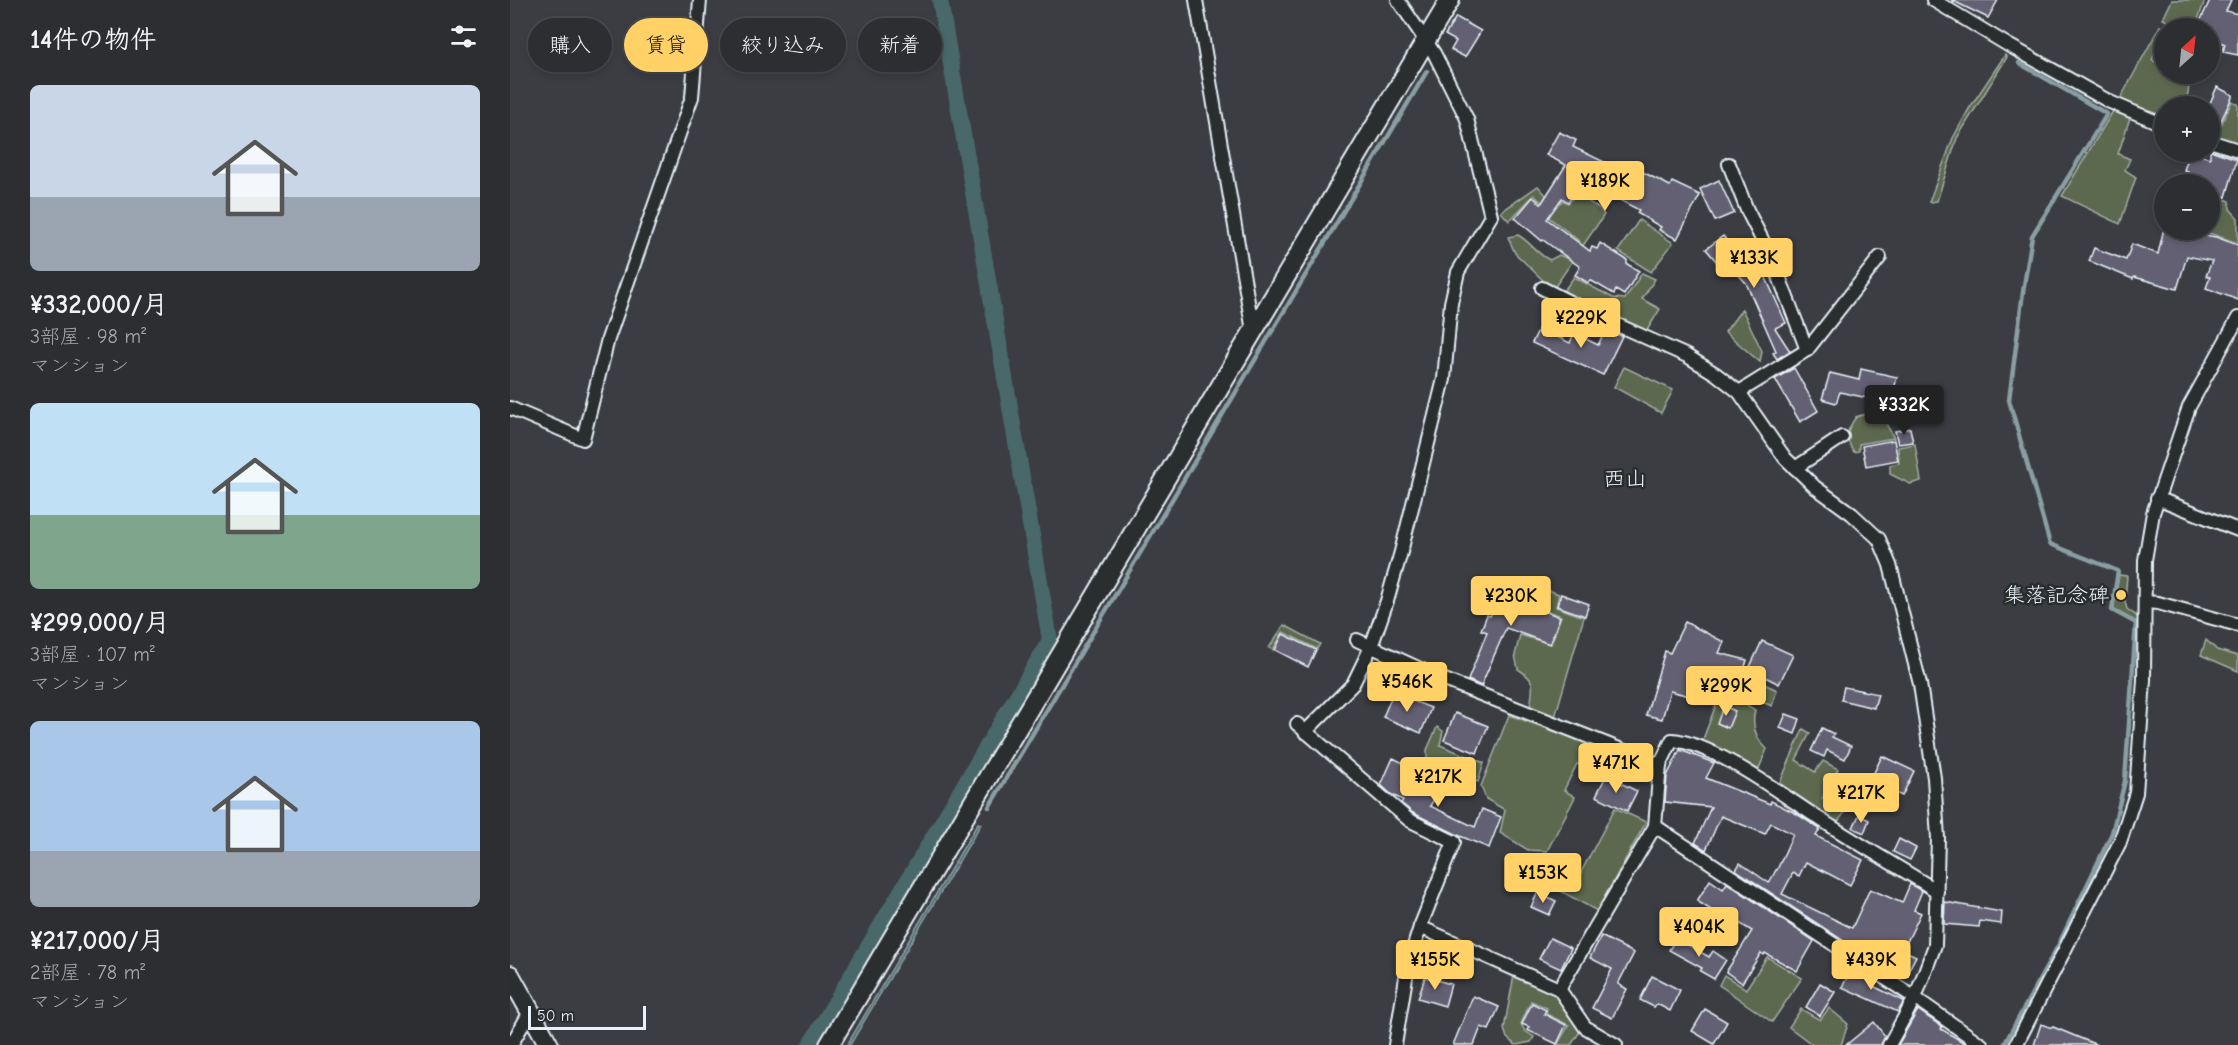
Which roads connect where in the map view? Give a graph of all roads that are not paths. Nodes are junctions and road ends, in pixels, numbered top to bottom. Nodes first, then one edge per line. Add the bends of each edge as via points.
1 (700, 0) edge
2 (1196, 0) edge
3 (1398, 0) edge
4 (1450, 0) edge
5 (1933, 0) edge
6 (1426, 41) junction
7 (2154, 121) edge
8 (2220, 144) edge
9 (2238, 150) edge
10 (1729, 164) dead end
11 (1880, 257) dead end
12 (1542, 288) dead end
13 (2238, 318) edge
14 (1253, 331) junction
15 (1807, 350) junction
16 (1739, 392) junction
17 (510, 408) edge
18 (1842, 437) dead end
19 (1796, 468) junction
20 (2157, 498) junction
21 (2238, 530) edge
22 (2145, 602) junction
23 (2238, 625) edge
24 (1357, 640) dead end
25 (1371, 647) junction
26 (1660, 765) junction
27 (1655, 826) junction
28 (1936, 891) junction
29 (1420, 927) junction
30 (510, 975) edge
31 (1559, 989) junction
32 (1915, 998) junction
33 (530, 1012) junction
34 (512, 1039) edge
35 (549, 1045) edge
36 (829, 1045) edge
37 (1395, 1045) edge
38 (1616, 1045) edge
39 (1889, 1045) edge
40 (1982, 1045) edge
41 (2016, 1045) edge

1 - 17 street via 692,97 608,339 583,439
2 - 14 street
3 - 6 street
4 - 6 street
5 - 7 street via 2110,102
6 - 14 street
6 - 25 street via 1467,119 1491,216 1458,272 1444,379 1398,562
8 - 9 street
10 - 15 street via 1773,261
11 - 15 street
12 - 16 street via 1687,356
13 - 20 street via 2189,407
14 - 36 street
15 - 16 street
16 - 19 street
18 - 19 street
19 - 28 street via 1879,539 1890,565 1920,684 1932,766 1938,838
20 - 21 street
20 - 22 street via 2145,560
22 - 23 street
22 - 41 street via 2136,793 2120,842
24 - 25 street
25 - 26 street
25 - 29 street via 1353,684 1301,728 1409,820 1454,842
26 - 27 street
26 - 28 street via 1672,740 1685,741 1732,762
27 - 31 street
27 - 32 street
28 - 32 street via 1935,945
29 - 31 street
29 - 37 street via 1408,965
30 - 33 street
31 - 38 street via 1585,1027
32 - 39 street
32 - 40 street
33 - 34 street
33 - 35 street

